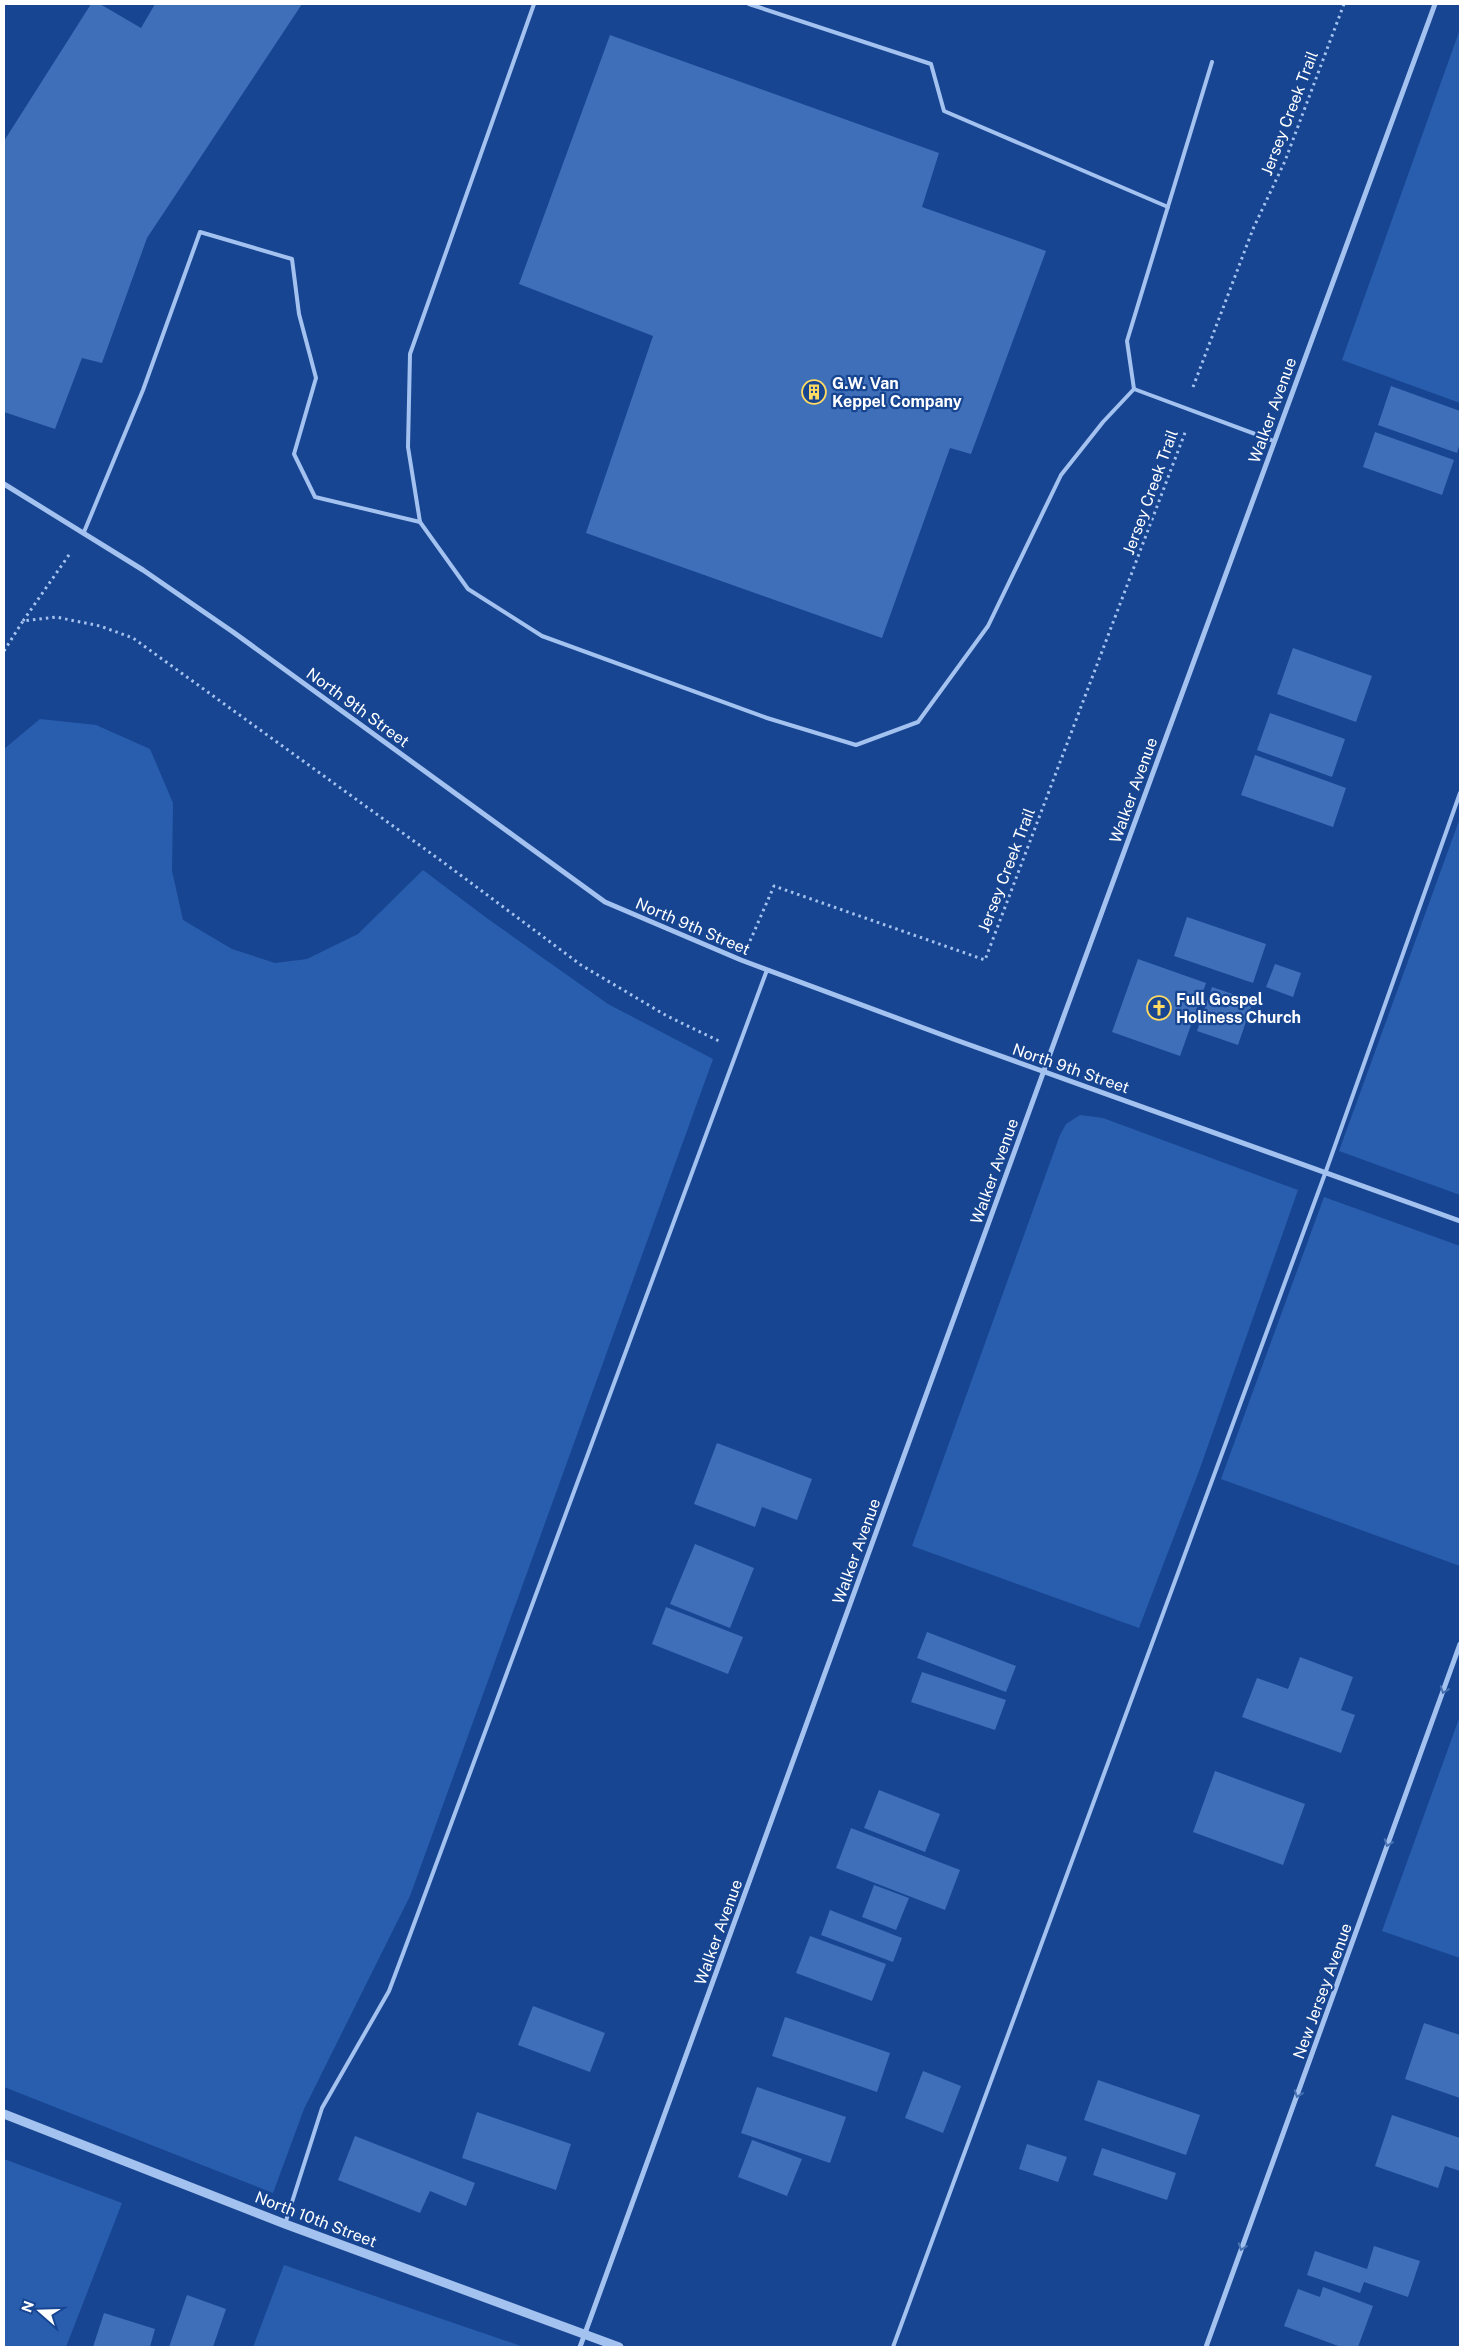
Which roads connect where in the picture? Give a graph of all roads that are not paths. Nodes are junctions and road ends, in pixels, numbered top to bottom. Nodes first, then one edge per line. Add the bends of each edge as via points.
1 (534, 4) edge
2 (749, 4) edge
3 (1435, 4) edge
4 (1212, 62) dead end
5 (1168, 207) junction
6 (1134, 389) junction
7 (1274, 442) junction
8 (4, 484) edge
9 (420, 522) junction
10 (84, 532) junction
11 (1460, 793) edge
12 (767, 970) junction
13 (1043, 1071) junction
14 (1326, 1171) junction
15 (1460, 1220) edge
16 (1460, 1644) edge
17 (4, 2114) edge
18 (285, 2224) junction
19 (585, 2335) junction
20 (580, 2347) edge
21 (619, 2347) edge
22 (893, 2347) edge
23 (1206, 2347) edge

1 - 9 lane via 410,354 408,447
2 - 5 lane via 931,64 944,111
3 - 7 street, Walker Avenue
4 - 5 lane
5 - 6 lane via 1127,341
6 - 7 lane
6 - 9 lane via 1061,475 988,626 918,722 856,745 767,718 542,636 468,589
7 - 13 street, Walker Avenue
8 - 10 street, North 9th Street
9 - 10 lane via 315,497 294,454 316,378 298,314 292,259 200,232 143,390
10 - 12 street, North 9th Street via 253,646 605,902
11 - 14 lane
12 - 13 street, North 9th Street
12 - 18 lane via 389,1991 322,2108
13 - 14 street, North 9th Street
13 - 19 street, Walker Avenue
14 - 15 street, North 9th Street
14 - 22 lane
16 -> 23 street, New Jersey Avenue
17 - 18 street, North 10th Street
18 - 19 street, North 10th Street
19 - 20 street, Walker Avenue
19 - 21 street, North 10th Street

